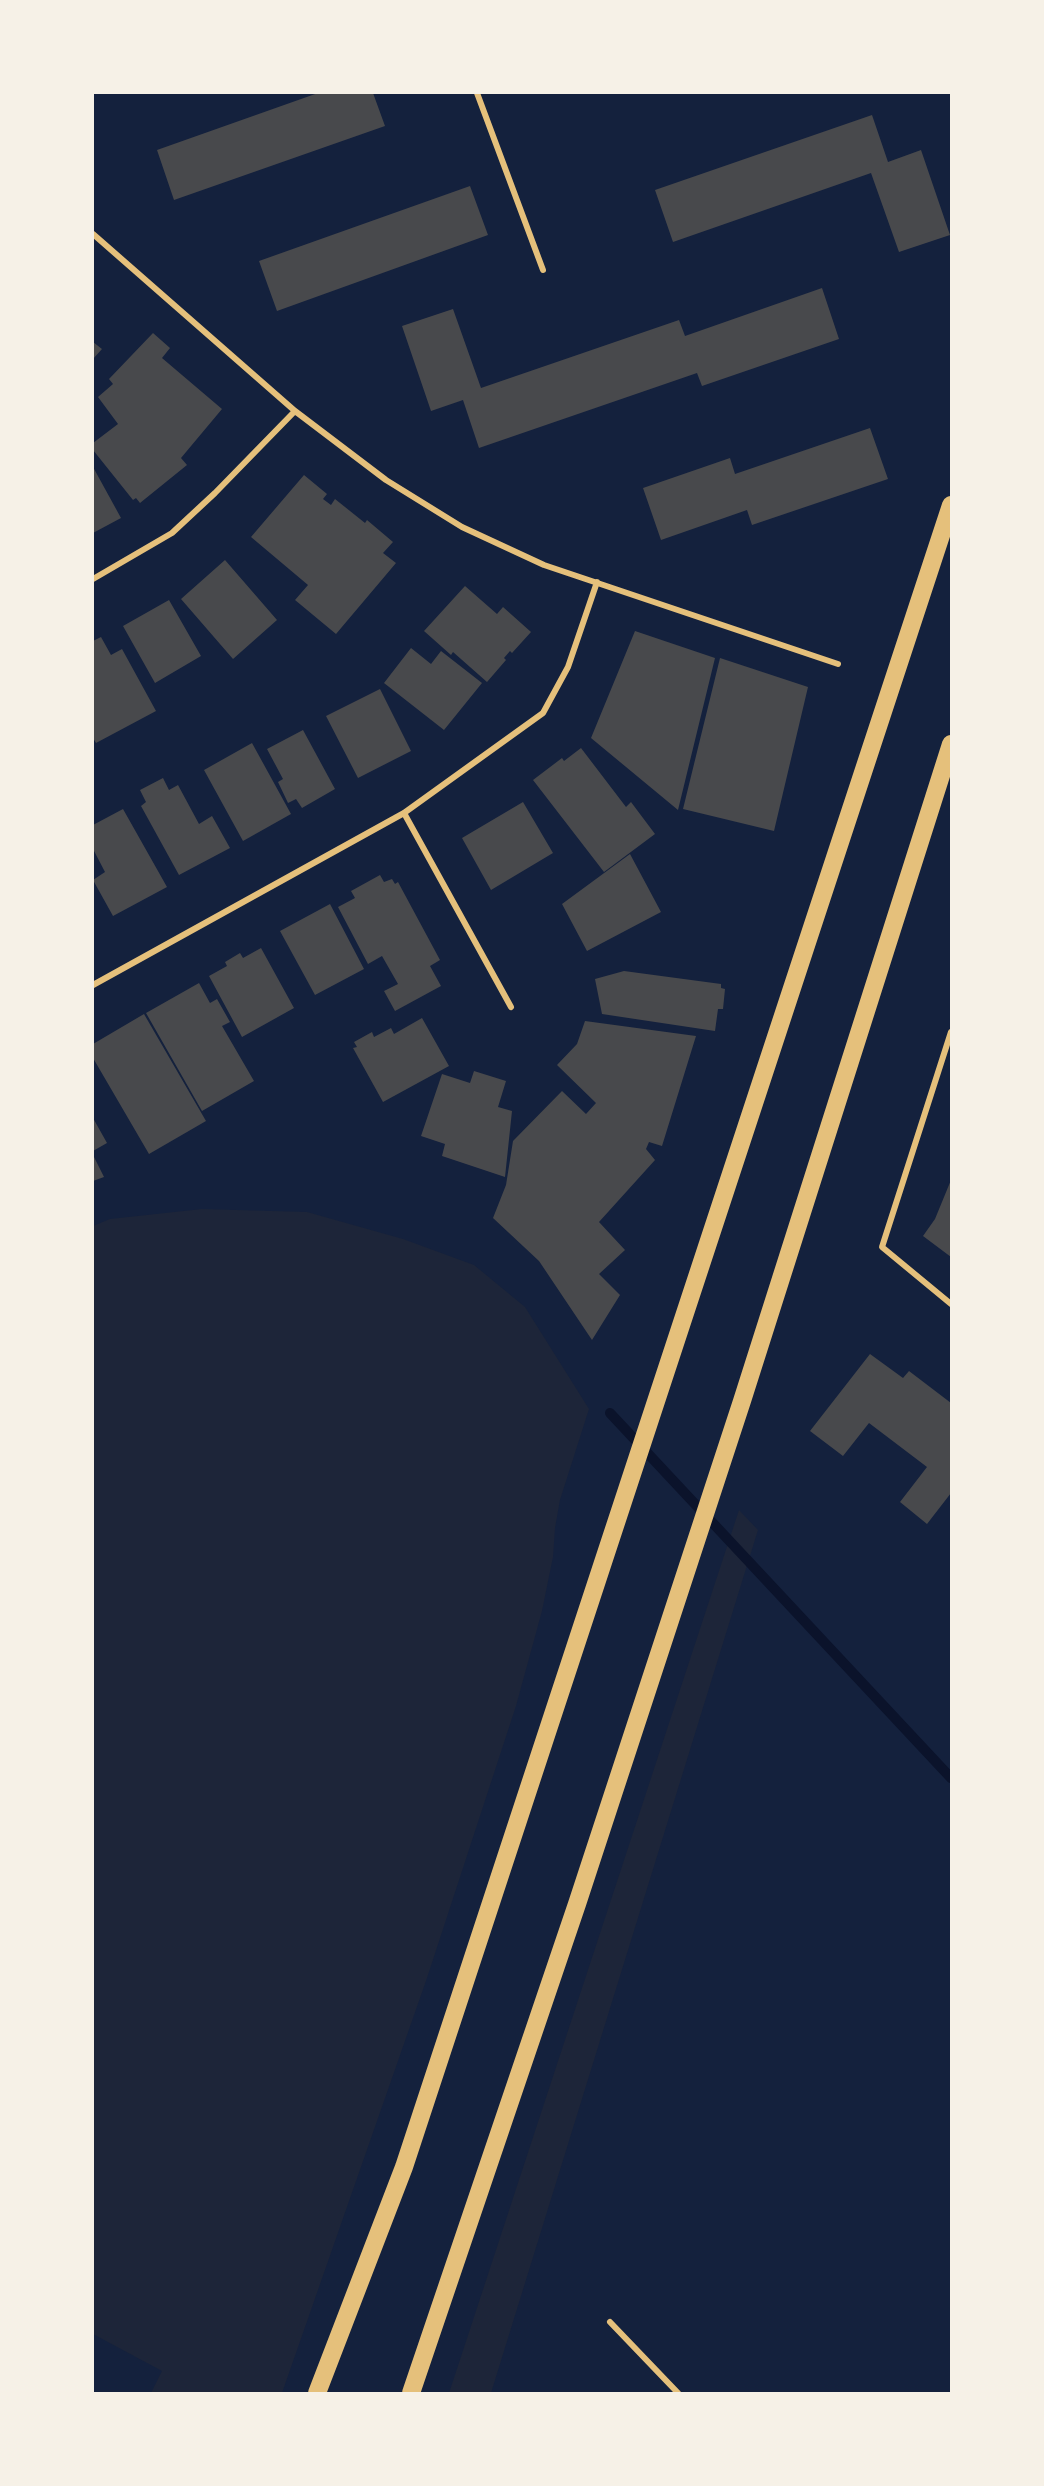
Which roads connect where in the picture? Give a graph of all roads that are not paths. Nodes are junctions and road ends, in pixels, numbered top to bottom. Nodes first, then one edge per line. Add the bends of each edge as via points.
1 (477, 93) edge
2 (93, 234) edge
3 (543, 270) dead end
4 (295, 411) junction
5 (951, 505) edge
6 (93, 579) edge
7 (597, 582) junction
8 (838, 664) dead end
9 (951, 744) edge
10 (404, 813) junction
11 (93, 985) edge
12 (511, 1007) dead end
13 (951, 1032) edge
14 (951, 1305) edge
15 (610, 2322) dead end
16 (317, 2393) edge
17 (411, 2393) edge
18 (678, 2393) edge

1 - 3 street
2 - 4 street
4 - 6 street via 172,532
4 - 7 street via 386,480 462,527 544,565
5 - 16 highway via 404,2166
7 - 8 street
7 - 10 street via 568,668 543,713
9 - 17 highway via 689,1565
10 - 11 street
10 - 12 street
13 - 14 street via 882,1247
15 - 18 street

